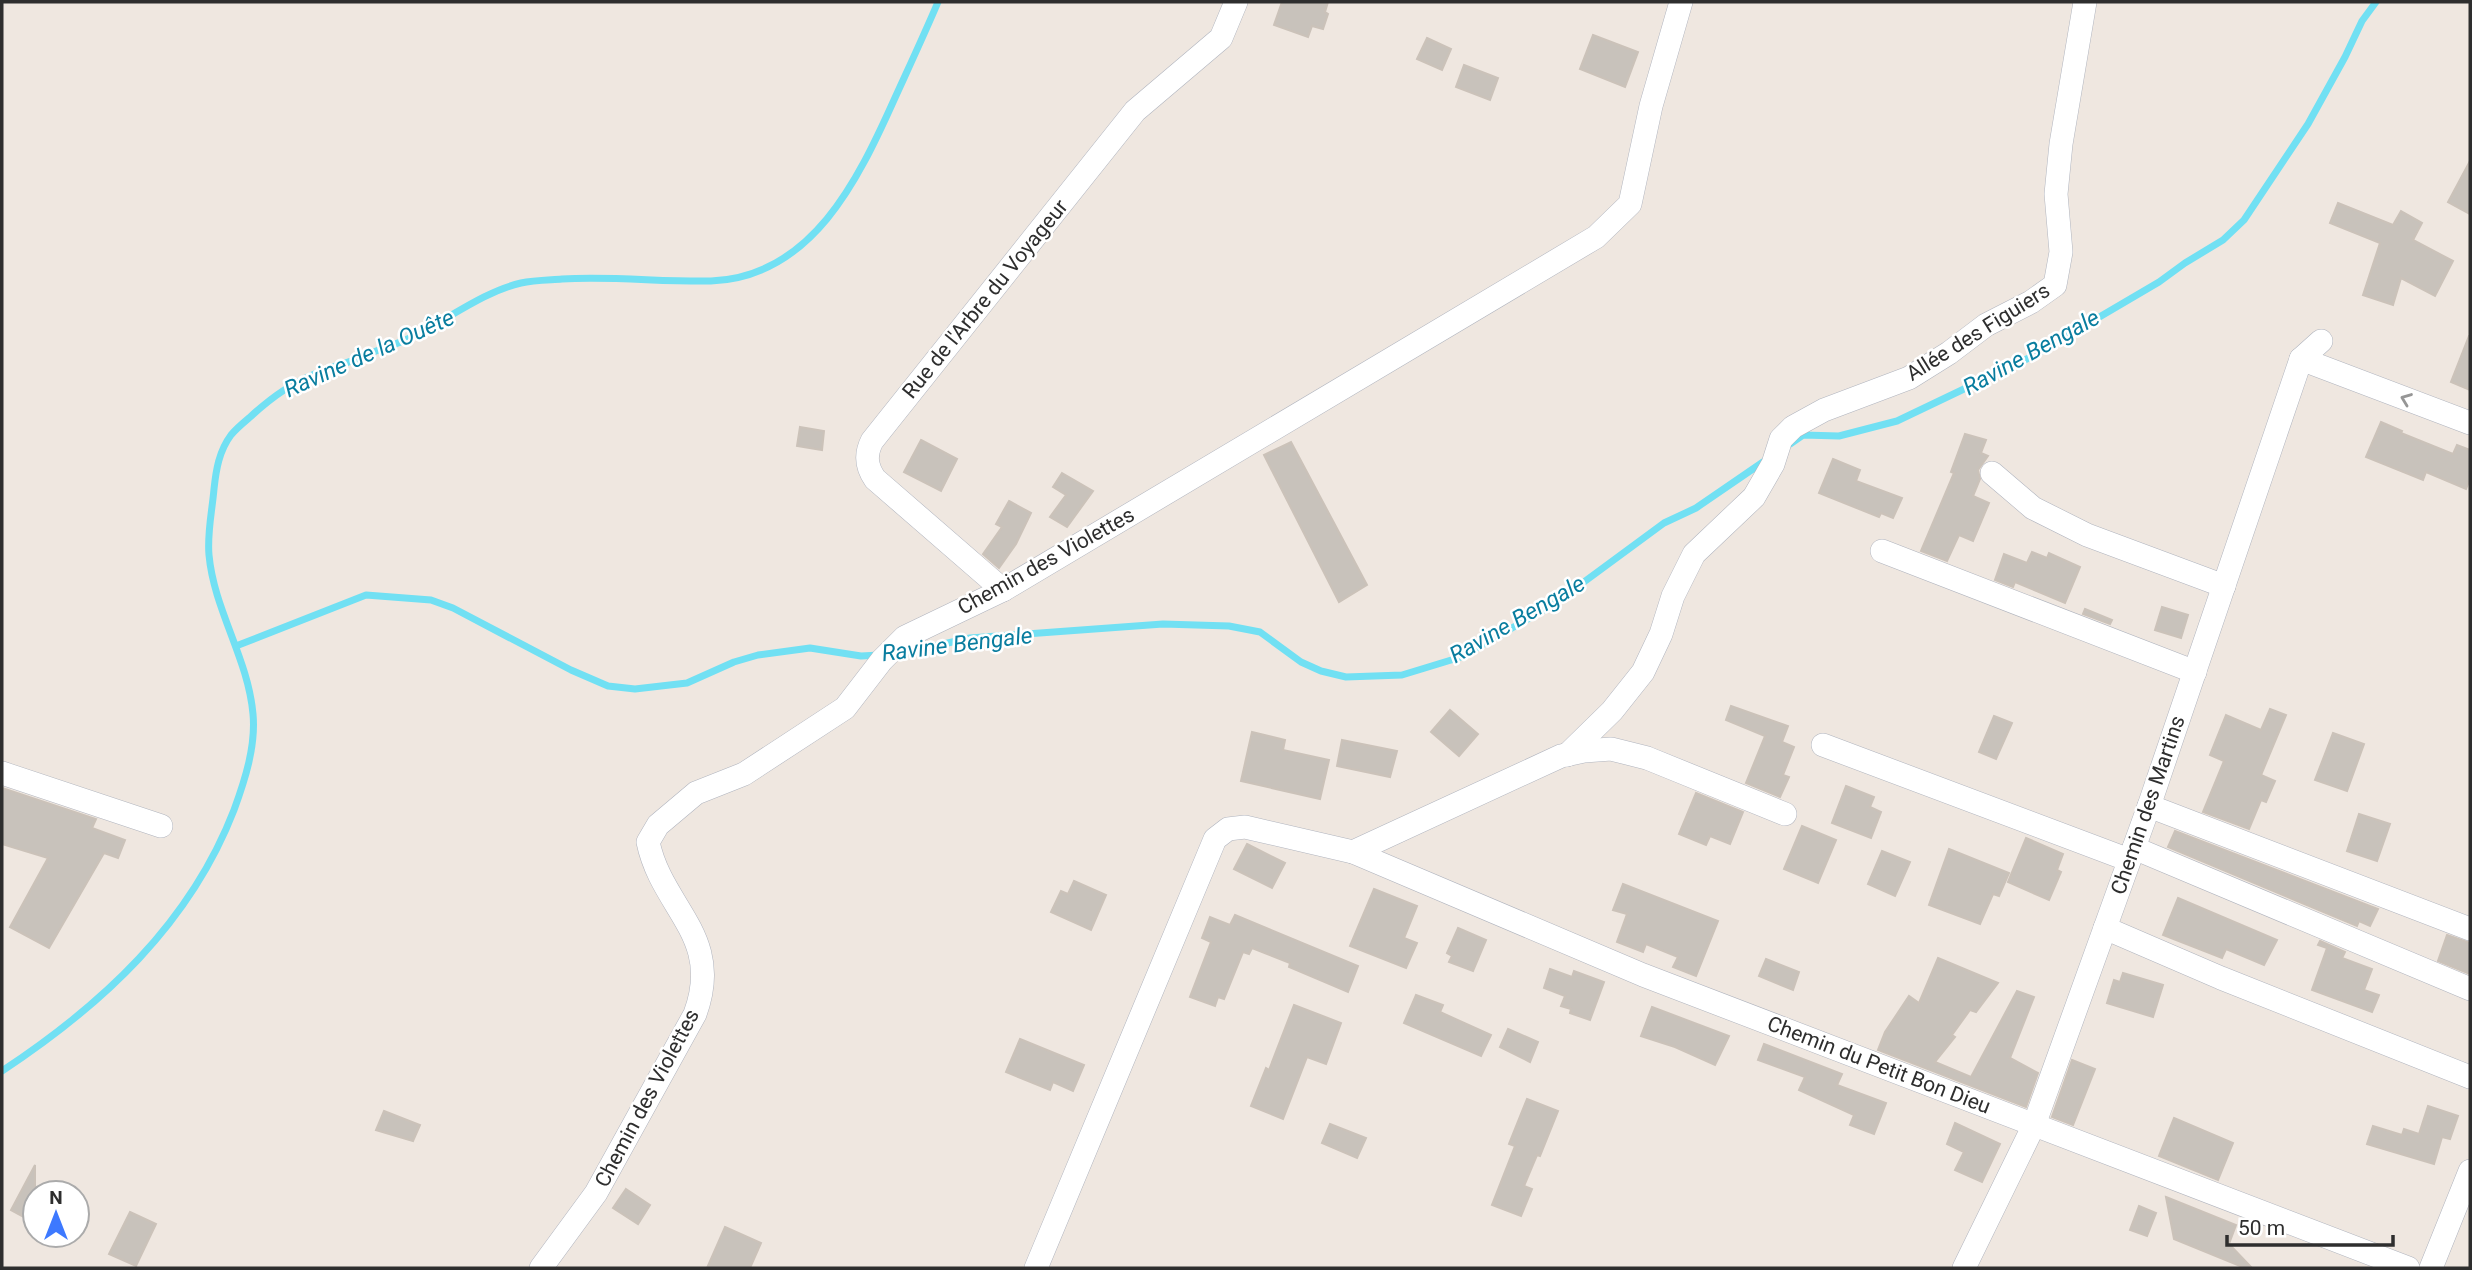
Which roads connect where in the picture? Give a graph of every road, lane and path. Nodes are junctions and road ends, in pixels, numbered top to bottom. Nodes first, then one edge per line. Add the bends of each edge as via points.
1 (1236, 2) edge
2 (1681, 2) edge
3 (2085, 2) edge
4 (2321, 341) dead end
5 (2301, 359) junction
6 (2470, 423) edge
7 (1992, 473) dead end
8 (1882, 551) dead end
9 (2224, 586) junction
10 (1003, 590) junction
11 (2195, 672) junction
12 (1823, 745) dead end
13 (1567, 755) junction
14 (2, 773) edge
15 (2149, 806) junction
16 (1785, 814) dead end
17 (161, 825) dead end
18 (1353, 852) junction
19 (2132, 854) junction
20 (2105, 928) junction
21 (2470, 929) edge
22 (2470, 989) edge
23 (2470, 1077) edge
24 (2034, 1125) junction
25 (2470, 1171) edge
26 (541, 1268) edge
27 (1036, 1268) edge
28 (1964, 1268) edge
29 (2408, 1268) edge
30 (2431, 1268) edge

1 - 10 street, Rue de l'Arbre du Voyageur via 1221,38 1135,111 868,450 875,479
2 - 10 street, Chemin des Violettes via 1651,106 1630,204 1596,237
3 - 13 street, Allée des Figuiers via 2061,144 2056,194 2061,252 2055,285 1909,378 1793,426 1781,439 1754,497 1694,554 1643,672
4 - 5 street, Chemin des Martins
6 -> 5 street
5 - 9 street, Chemin des Martins
7 - 9 street via 2033,508 2087,535
8 - 11 street
9 - 11 street, Chemin des Martins
10 - 26 street, Chemin des Violettes via 905,637 845,708 744,774 696,793 658,825 648,842 652,861 695,938 702,957 702,994 596,1193
11 - 15 street, Chemin des Martins
12 - 19 street
13 - 16 street via 1611,749 1647,758
13 - 18 street
14 - 17 street
15 - 19 street, Chemin des Martins
15 - 21 street
18 - 24 street, Chemin du Petit Bon Dieu via 1643,975
18 - 27 street, Chemin du Petit Bon Dieu via 1245,827 1228,829 1215,839
19 - 20 street, Chemin des Martins
19 - 22 street
20 - 23 street
20 - 24 street, Chemin des Martins
24 - 28 street, Chemin des Martins
24 - 29 street, Chemin du Petit Bon Dieu
25 - 30 street

